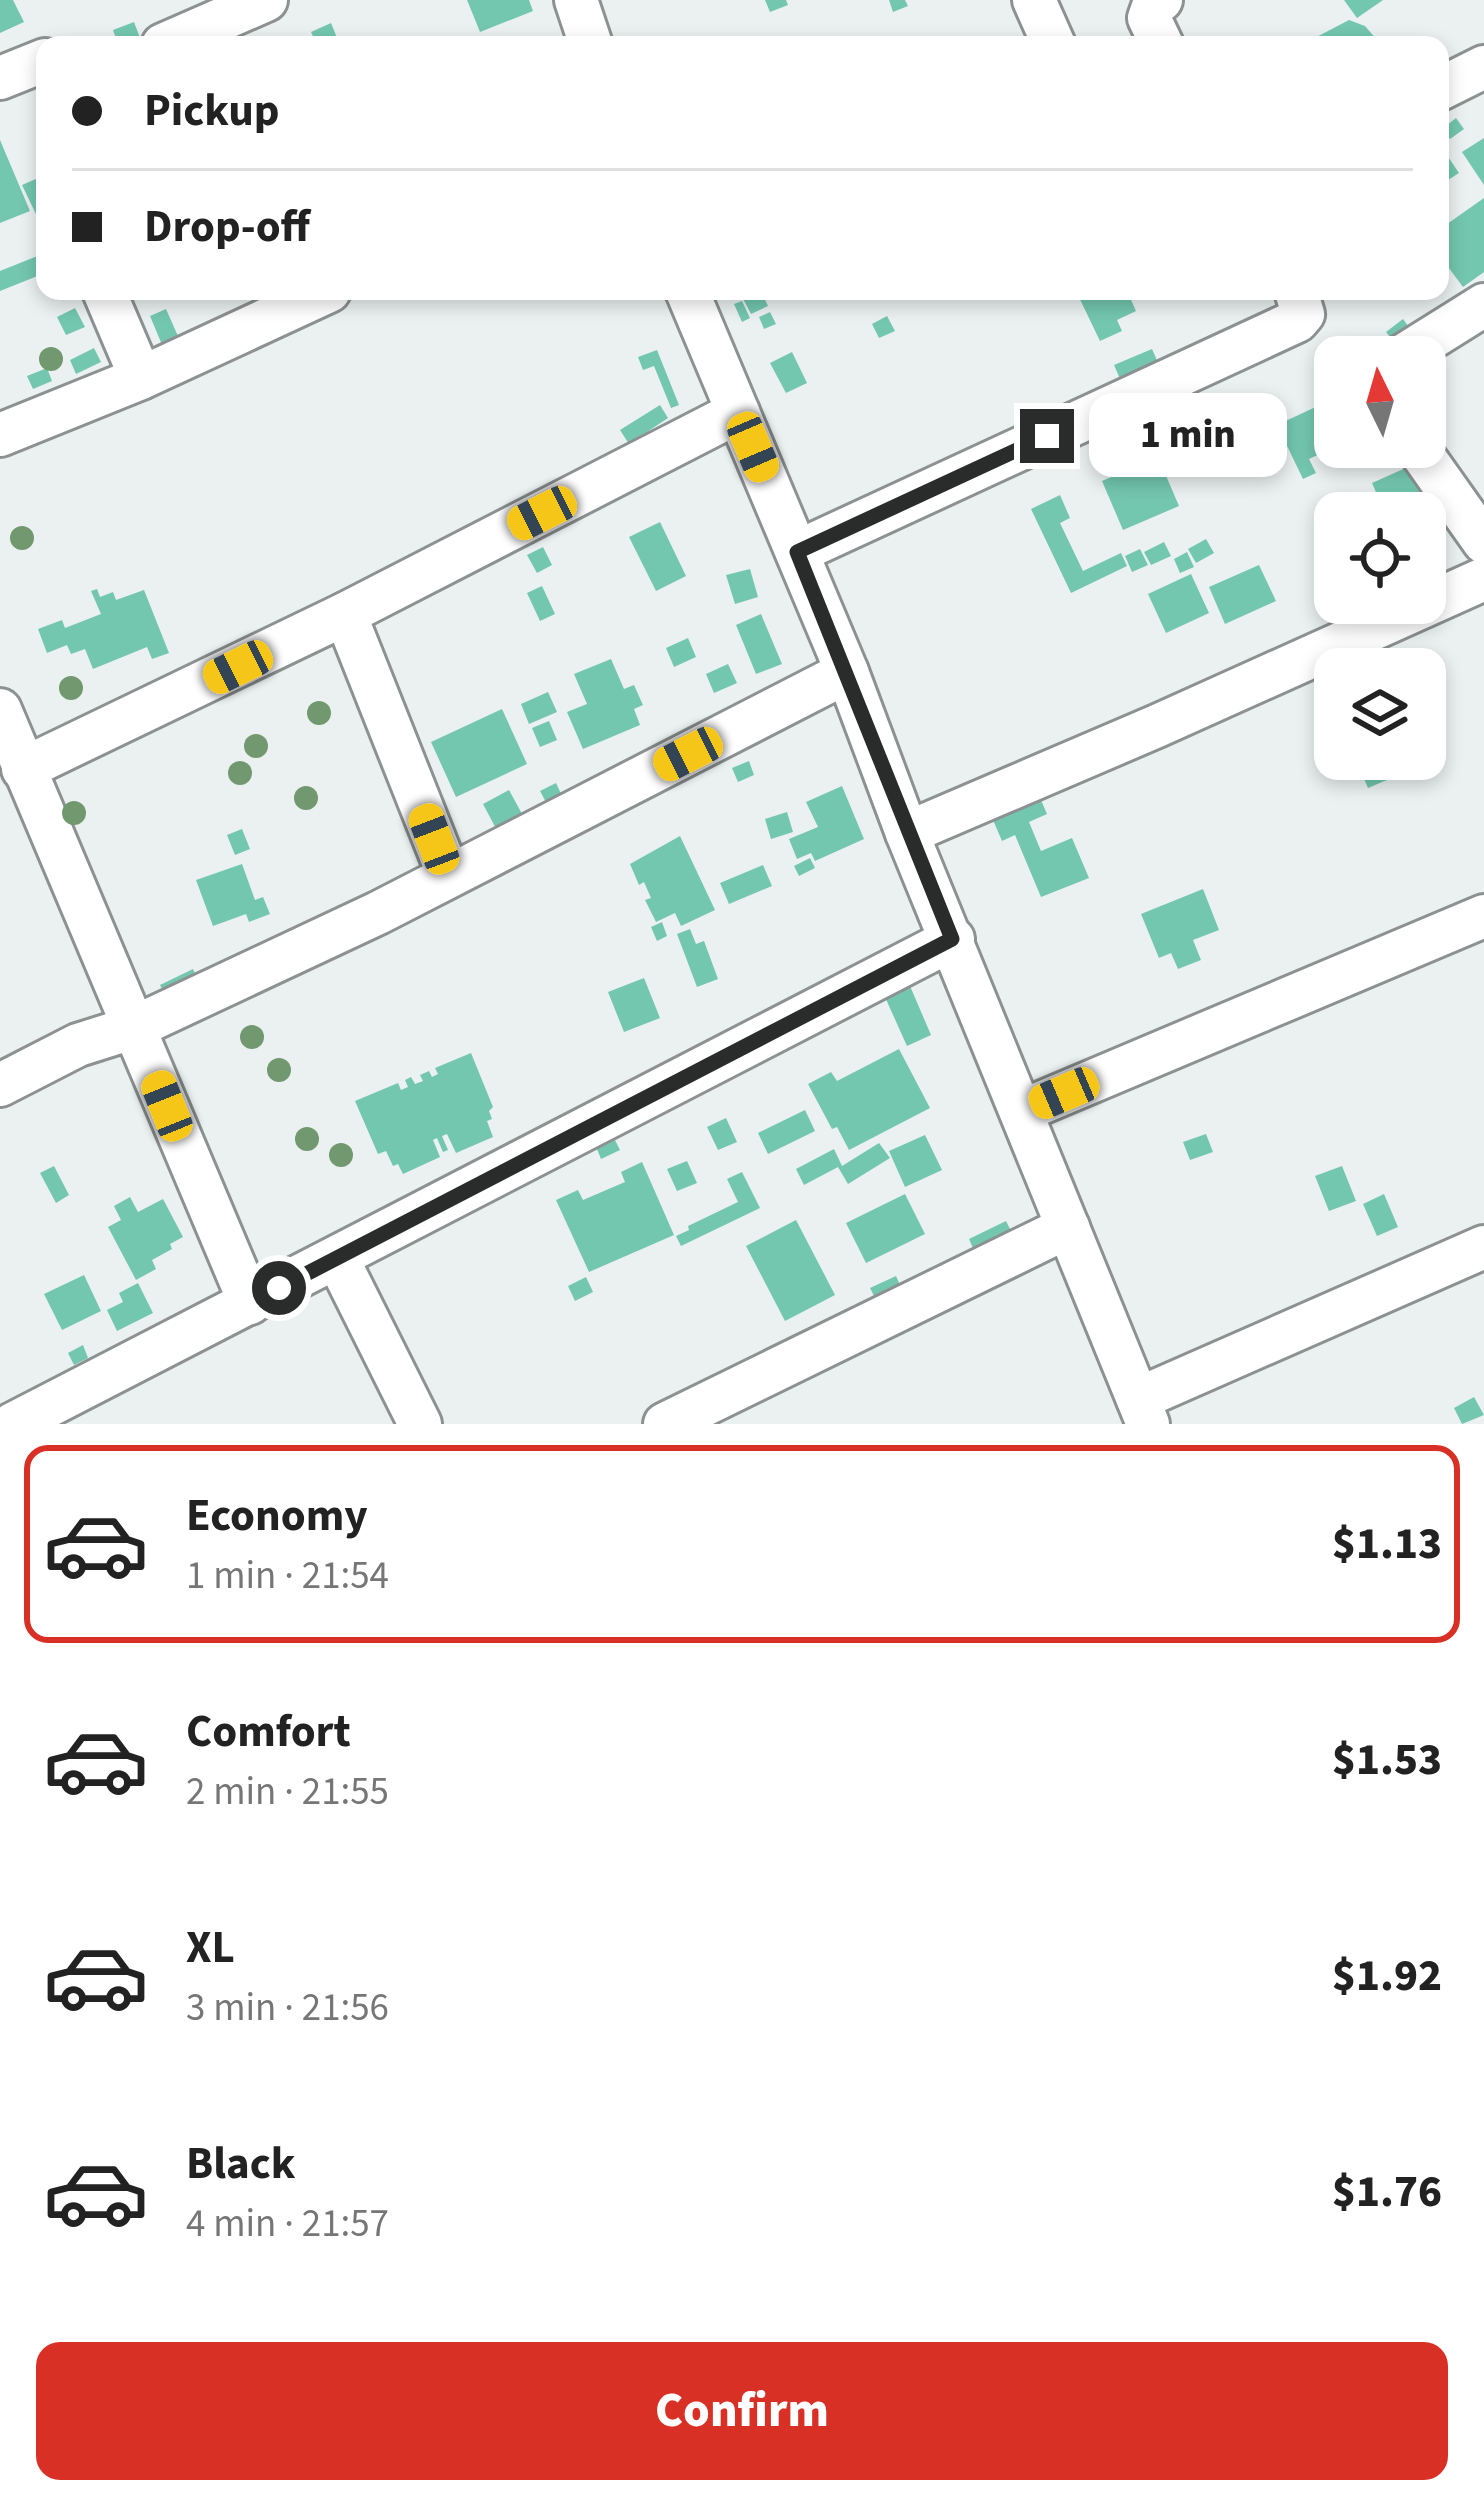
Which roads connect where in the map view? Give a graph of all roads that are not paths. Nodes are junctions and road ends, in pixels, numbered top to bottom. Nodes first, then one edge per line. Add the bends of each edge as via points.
1 (266, 0) edge
2 (576, 0) edge
3 (1034, 0) edge
4 (184, 36) edge
5 (588, 36) edge
6 (1050, 36) edge
7 (36, 63) edge
8 (1484, 67) edge
9 (0, 78) edge
10 (1449, 84) edge
11 (108, 300) edge
12 (310, 300) edge
13 (692, 300) edge
14 (1299, 300) edge
15 (1484, 305) edge
16 (1435, 336) edge
17 (141, 378) junction
18 (738, 412) junction
19 (0, 434) edge
20 (1433, 468) edge
21 (1484, 542) edge
22 (797, 552) junction
23 (1484, 579) edge
24 (345, 614) junction
25 (847, 672) junction
26 (9, 741) edge
27 (907, 833) junction
28 (449, 876) junction
29 (1484, 916) edge
30 (952, 939) junction
31 (135, 1027) junction
32 (0, 1085) edge
33 (1022, 1111) junction
34 (1068, 1228) junction
35 (1484, 1247) edge
36 (337, 1258) junction
37 (250, 1303) junction
38 (1143, 1412) edge
39 (14, 1424) edge
40 (420, 1424) edge
41 (665, 1424) edge

1 - 4 street
2 - 5 street
3 - 6 street
7 - 9 street
8 - 10 street
11 - 17 street
12 - 17 street
13 - 18 street
14 - 22 street via 1298,321
15 - 16 street
17 - 19 street
18 - 22 street
18 - 24 street
20 - 21 street
22 - 25 street
23 - 27 street
24 - 26 street
24 - 28 street
25 - 27 street
25 - 28 street
26 - 31 street
27 - 30 street
28 - 31 street
29 - 33 street
30 - 33 street
30 - 36 street
31 - 32 street
31 - 37 street
33 - 34 street
34 - 38 street
34 - 41 street
35 - 38 street
36 - 37 street
36 - 40 street
37 - 39 street

